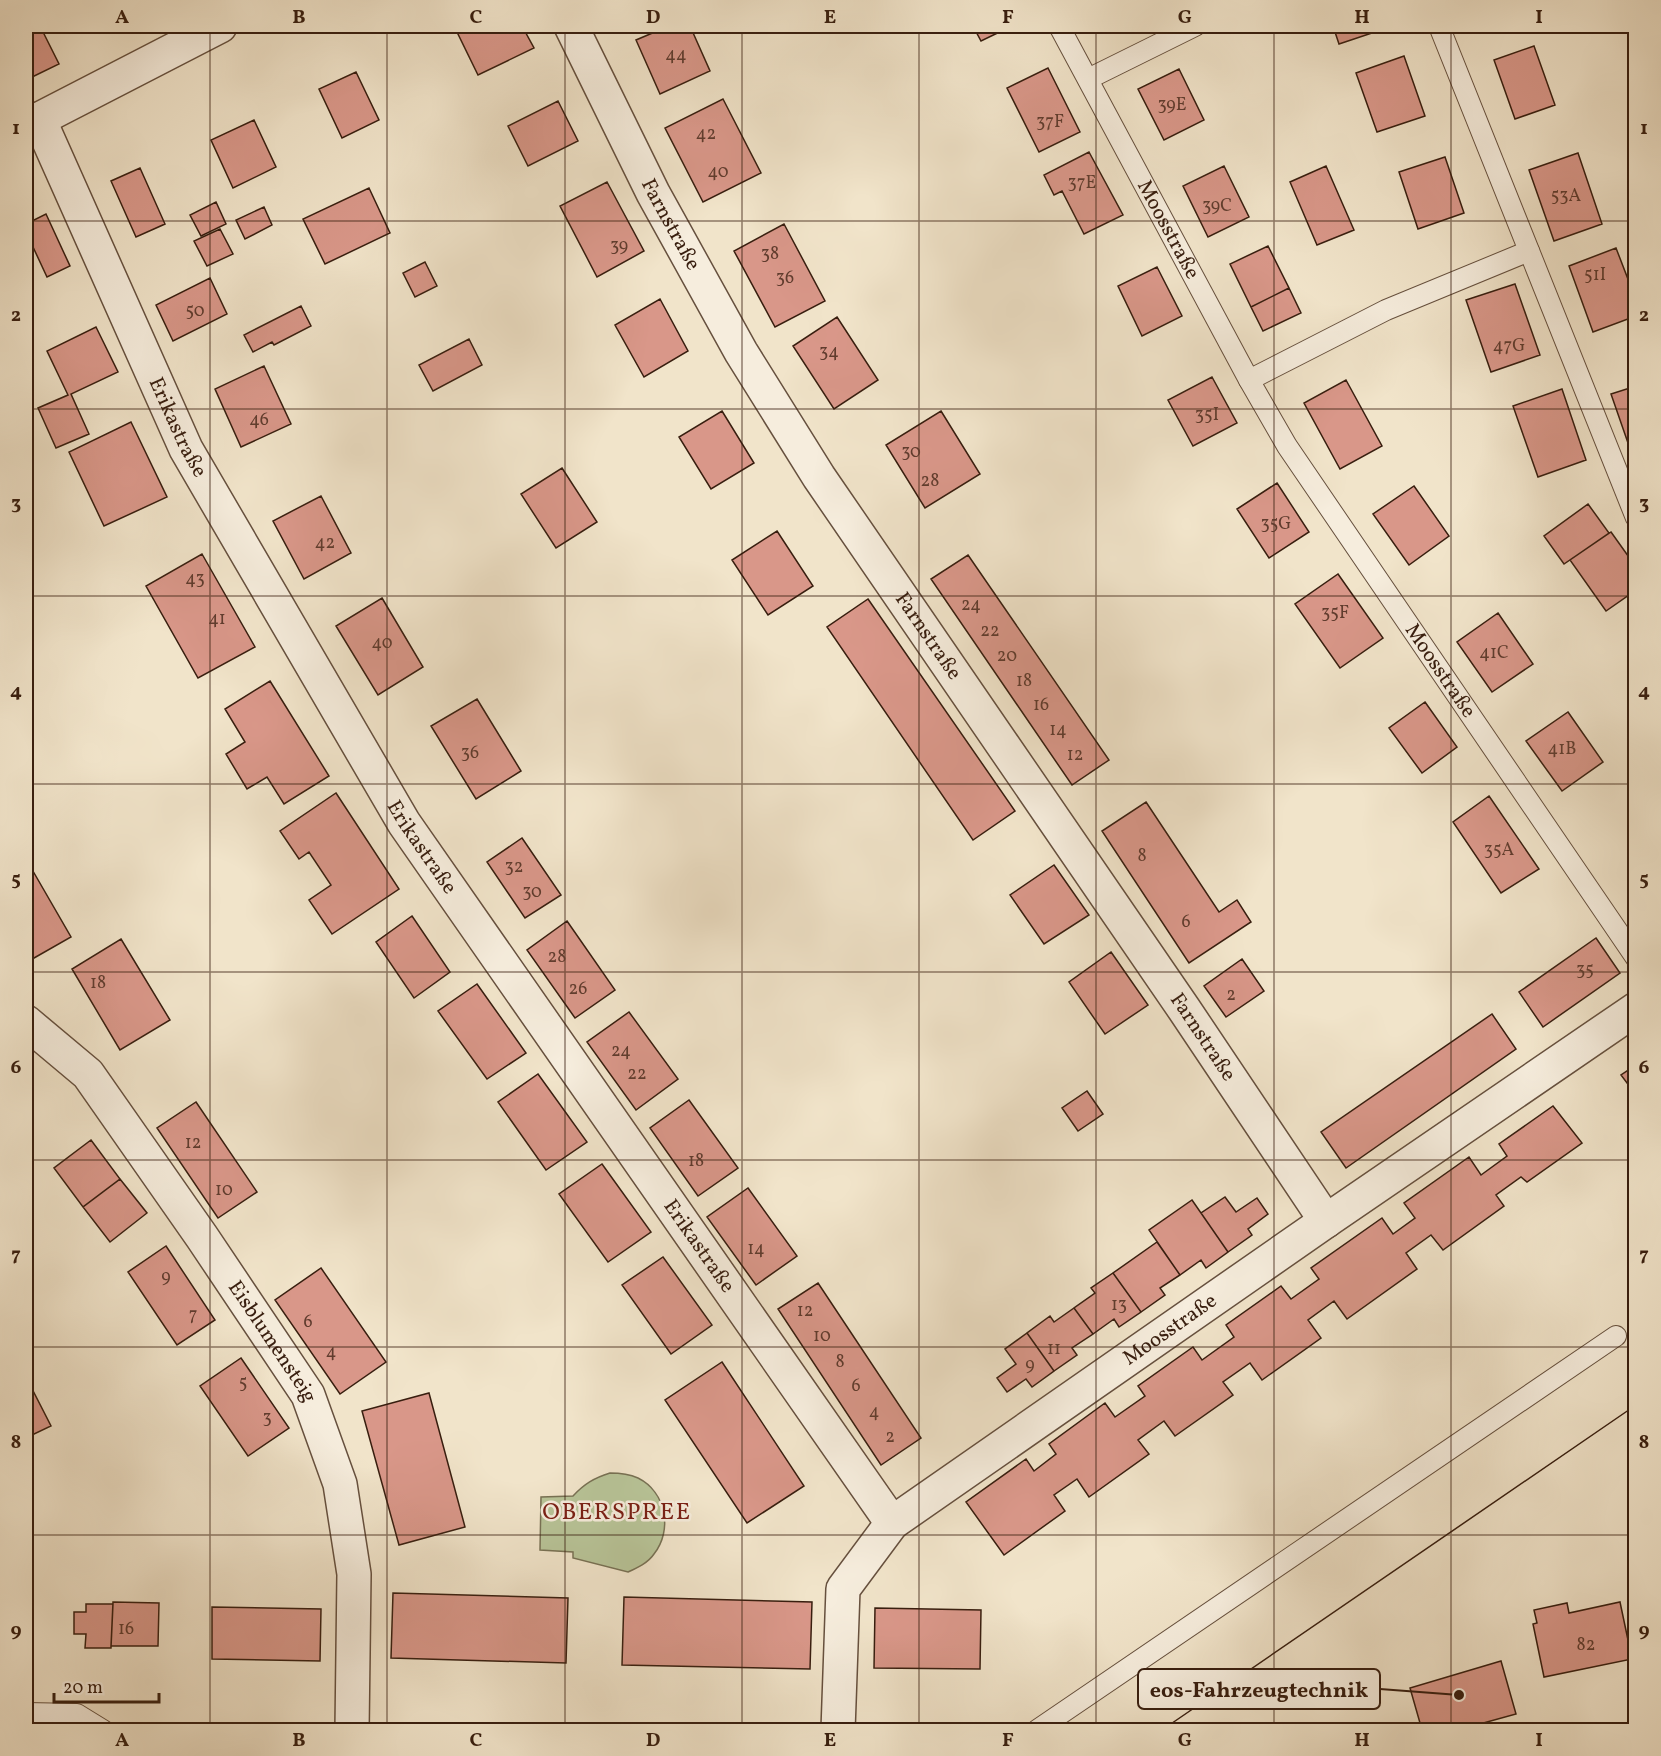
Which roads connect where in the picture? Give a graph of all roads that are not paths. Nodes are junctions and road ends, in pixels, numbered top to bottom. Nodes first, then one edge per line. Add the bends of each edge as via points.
1 (220, 26) edge
2 (571, 26) edge
3 (1059, 26) edge
4 (1195, 26) edge
5 (1439, 26) edge
6 (1088, 79) junction
7 (32, 123) edge
8 (1529, 251) junction
9 (1249, 380) junction
10 (1635, 518) edge
11 (1635, 957) edge
12 (1635, 1009) edge
13 (26, 1022) edge
14 (1326, 1221) junction
15 (1616, 1335) dead end
16 (892, 1522) junction
17 (26, 1713) edge
18 (103, 1731) edge
19 (352, 1731) edge
20 (838, 1731) edge
21 (1037, 1731) edge

1 - 7 street
2 - 14 street, Farnstraße via 653,193 741,352 819,477
3 - 6 lane, Moosstraße
4 - 6 lane
5 - 8 lane
6 - 9 lane, Moosstraße
7 - 16 street, Erikastraße via 186,449 404,823
8 - 9 lane via 1386,310
8 - 10 lane
9 - 11 lane, Moosstraße via 1287,446
12 - 14 street, Moosstraße
13 - 19 street, Eisblumensteig via 88,1074 308,1395 340,1484 354,1574
14 - 16 street, Moosstraße
15 - 21 lane
16 - 20 street, Moosstraße via 843,1589
17 - 18 lane via 76,1714

